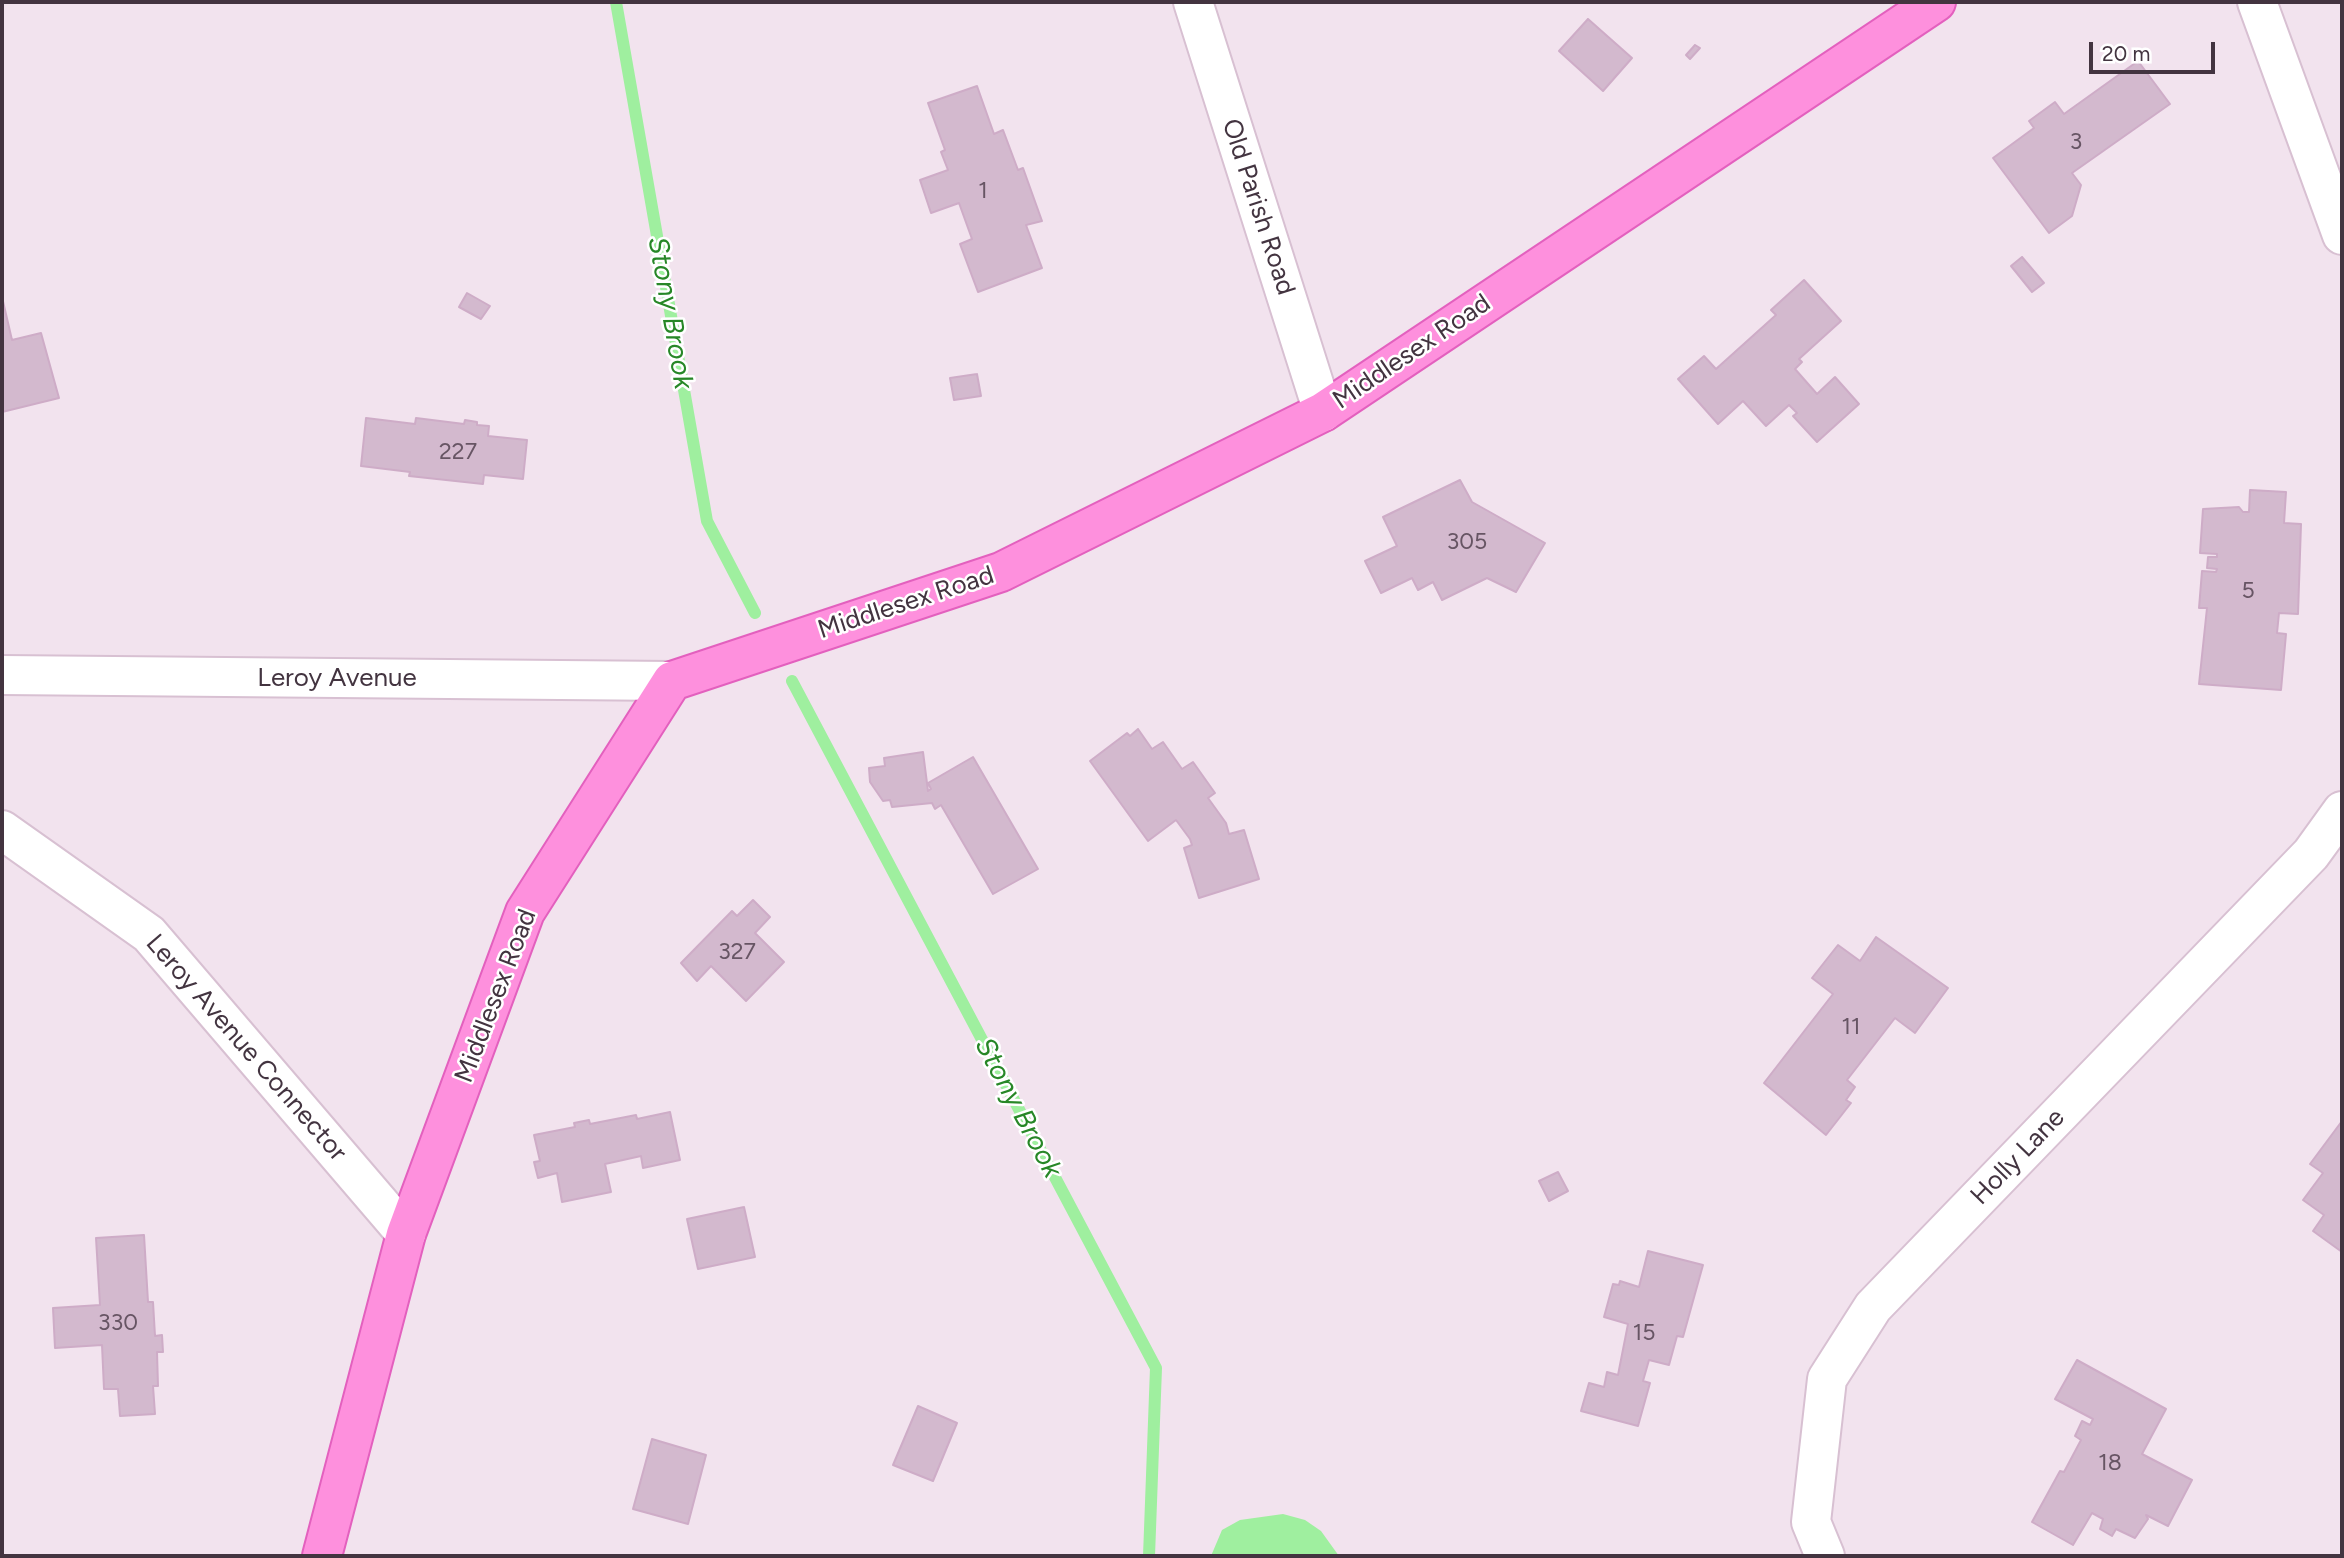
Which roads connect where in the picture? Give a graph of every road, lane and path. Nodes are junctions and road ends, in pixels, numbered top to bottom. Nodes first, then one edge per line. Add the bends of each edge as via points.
1 (1193, 2) edge
2 (1936, 2) edge
3 (2257, 2) edge
4 (2342, 235) edge
5 (1323, 412) junction
6 (2, 675) edge
7 (671, 681) junction
8 (2342, 811) edge
9 (2, 830) edge
10 (406, 1234) junction
11 (322, 1556) edge
12 (1825, 1556) edge

1 - 5 street, Old Parish Road
2 - 5 main road, Middlesex Road
3 - 4 street
5 - 7 main road, Middlesex Road via 1001,572
6 - 7 street, Leroy Avenue
7 - 10 main road, Middlesex Road via 525,912
8 - 12 street, Holly Lane via 2311,854 1873,1307 1826,1379 1811,1522
9 - 10 street, Leroy Avenue Connector via 149,934
10 - 11 main road, Middlesex Road

